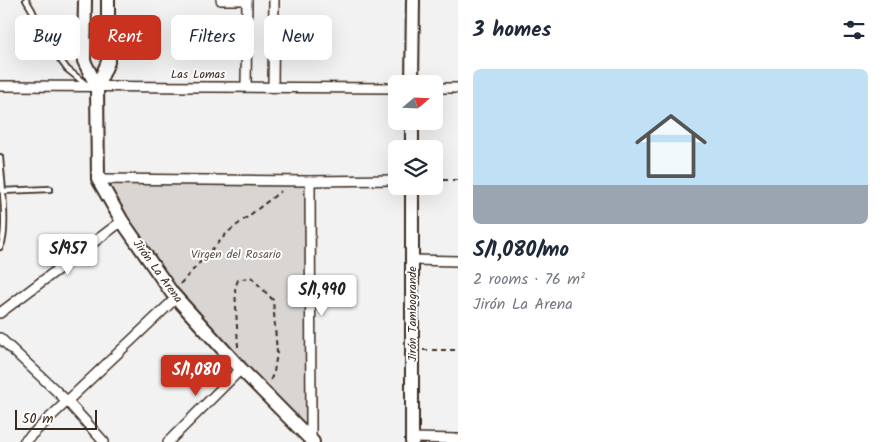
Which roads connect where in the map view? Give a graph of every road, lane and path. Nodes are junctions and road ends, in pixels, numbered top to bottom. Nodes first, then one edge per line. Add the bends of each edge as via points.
1 (26, 0) edge
2 (85, 0) edge
3 (108, 0) edge
4 (221, 0) edge
5 (247, 0) edge
6 (274, 0) edge
7 (413, 0) edge
8 (412, 75) edge
9 (0, 86) edge
10 (94, 87) junction
11 (246, 87) junction
12 (273, 87) junction
13 (388, 88) edge
14 (443, 88) edge
15 (458, 88) edge
16 (0, 157) edge
17 (98, 179) junction
18 (388, 180) edge
19 (443, 180) edge
20 (458, 180) edge
21 (310, 181) junction
22 (50, 189) dead end
23 (283, 189) dead end
24 (2, 192) junction
25 (412, 195) edge
26 (122, 220) junction
27 (0, 248) edge
28 (412, 260) junction
29 (458, 261) edge
30 (174, 296) junction
31 (0, 314) edge
32 (0, 338) edge
33 (238, 347) dead end
34 (412, 350) junction
35 (458, 350) edge
36 (241, 369) junction
37 (267, 386) dead end
38 (67, 401) junction
39 (458, 438) edge
40 (412, 440) edge
41 (311, 441) edge
42 (24, 442) edge
43 (104, 442) edge
44 (168, 442) edge

1 - 10 lane via 57,55 72,73
2 - 10 street, Jirón La Arena via 84,61
3 - 10 street, Jirón La Arena via 108,62
4 - 5 street
5 - 11 street
6 - 12 street
7 - 8 street
9 - 10 street, Las Lomas
10 - 11 street, Las Lomas
10 - 17 street, Jirón La Arena
11 - 12 street, Las Lomas
12 - 13 street, Las Lomas
14 - 15 street
16 - 24 lane
17 - 21 street
17 - 26 street, Jirón La Arena
18 - 21 street
19 - 20 path
21 - 41 street
22 - 24 lane
23 - 30 path via 228,232
24 - 27 lane via 5,230
25 - 28 street, Jirón Tambogrande
26 - 30 street, Jirón La Arena
26 - 31 street
28 - 29 street
28 - 34 street, Jirón Tambogrande
30 - 36 street, Jirón La Arena
30 - 38 street
32 - 38 street
33 - 37 path via 235,288 238,280 251,277 273,300 278,353
34 - 35 path
34 - 40 street, Jirón Tambogrande
36 - 41 street, Jirón La Arena
36 - 44 street
38 - 42 street
38 - 43 street
39 - 40 street

